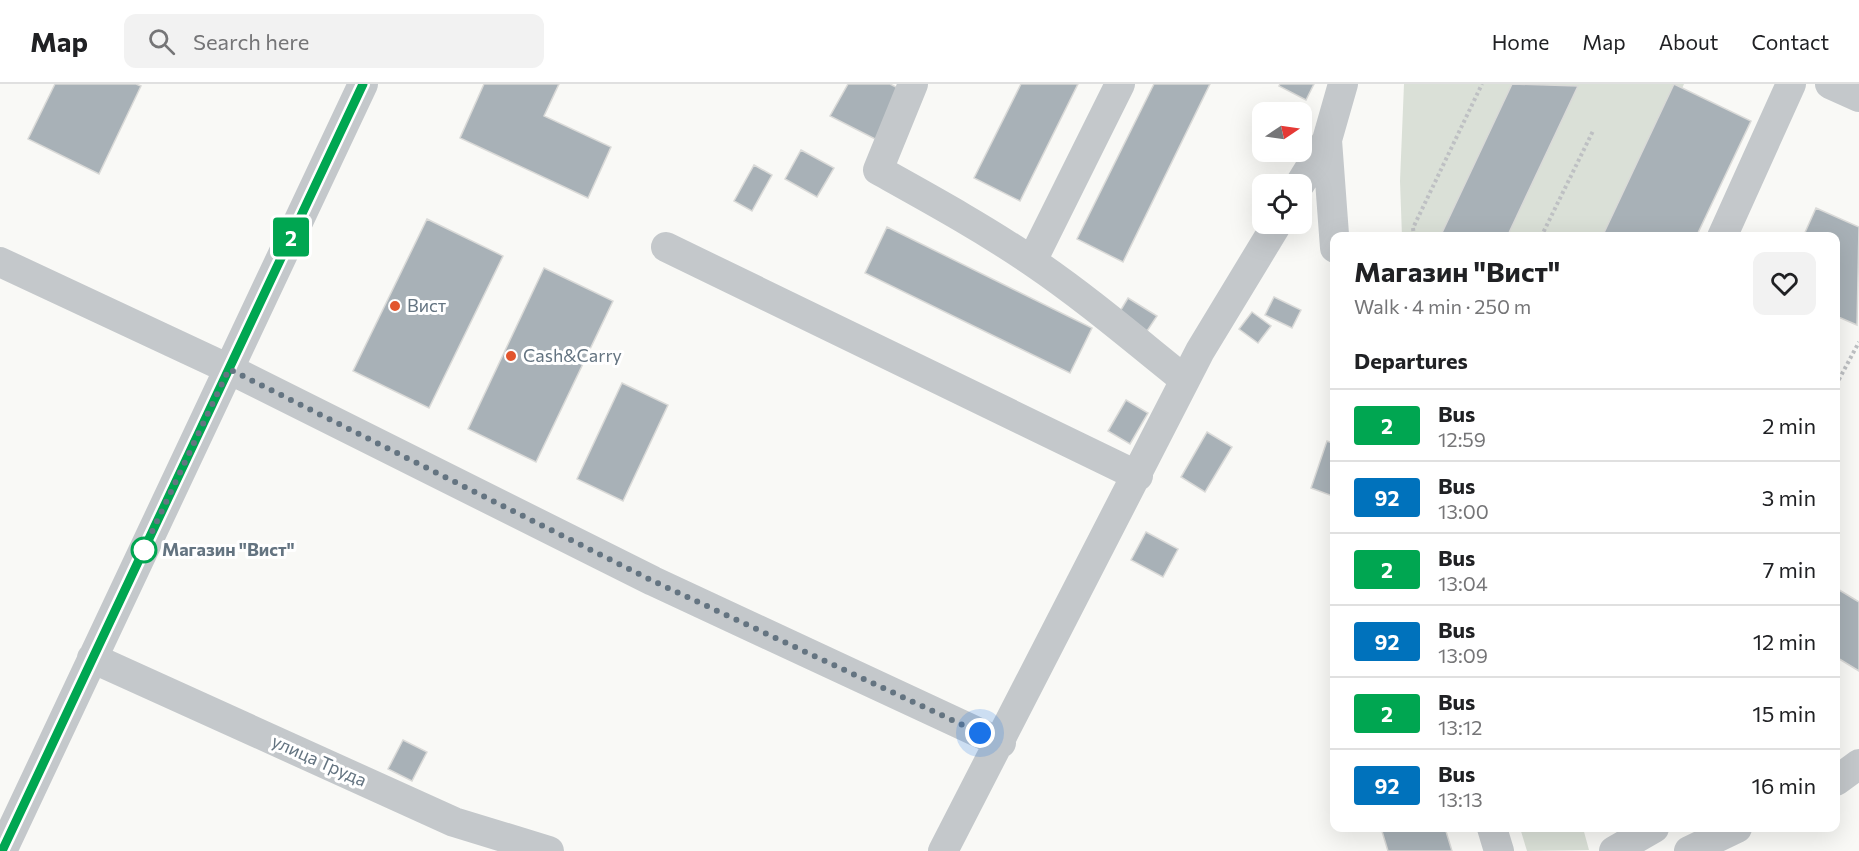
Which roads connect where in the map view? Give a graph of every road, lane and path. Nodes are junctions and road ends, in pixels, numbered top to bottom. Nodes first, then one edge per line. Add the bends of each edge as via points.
1 (363, 84) edge
2 (913, 84) edge
3 (1120, 84) edge
4 (1343, 84) edge
5 (1482, 84) edge
6 (1791, 84) edge
7 (1593, 131) dead end
8 (1327, 140) junction
9 (1306, 174) edge
10 (1334, 232) edge
11 (1413, 232) edge
12 (1543, 232) edge
13 (1724, 232) edge
14 (1270, 234) edge
15 (666, 247) dead end
16 (1032, 261) junction
17 (0, 262) edge
18 (1859, 342) edge
19 (229, 369) junction
20 (1840, 378) edge
21 (1185, 380) junction
22 (1138, 476) junction
23 (92, 658) junction
24 (1001, 743) junction
25 (1859, 764) edge
26 (1840, 778) edge
27 (1493, 832) edge
28 (1647, 832) edge
29 (1729, 832) edge
30 (2, 851) edge
31 (549, 851) edge
32 (943, 851) edge
33 (1499, 851) edge
34 (1614, 851) edge
35 (1689, 851) edge

1 - 19 street
2 - 16 street via 878,170
3 - 16 street
4 - 8 street
5 - 11 path
6 - 13 street
7 - 12 path
8 - 9 street
8 - 10 street
14 - 21 street
15 - 22 street
16 - 21 street
17 - 19 street
18 - 20 path
19 - 23 street
19 - 24 street via 653,581
21 - 22 street
22 - 24 street
23 - 30 street
23 - 31 street, улица Труда via 454,822
24 - 32 street
25 - 26 street
27 - 33 street
28 - 34 street
29 - 35 street

